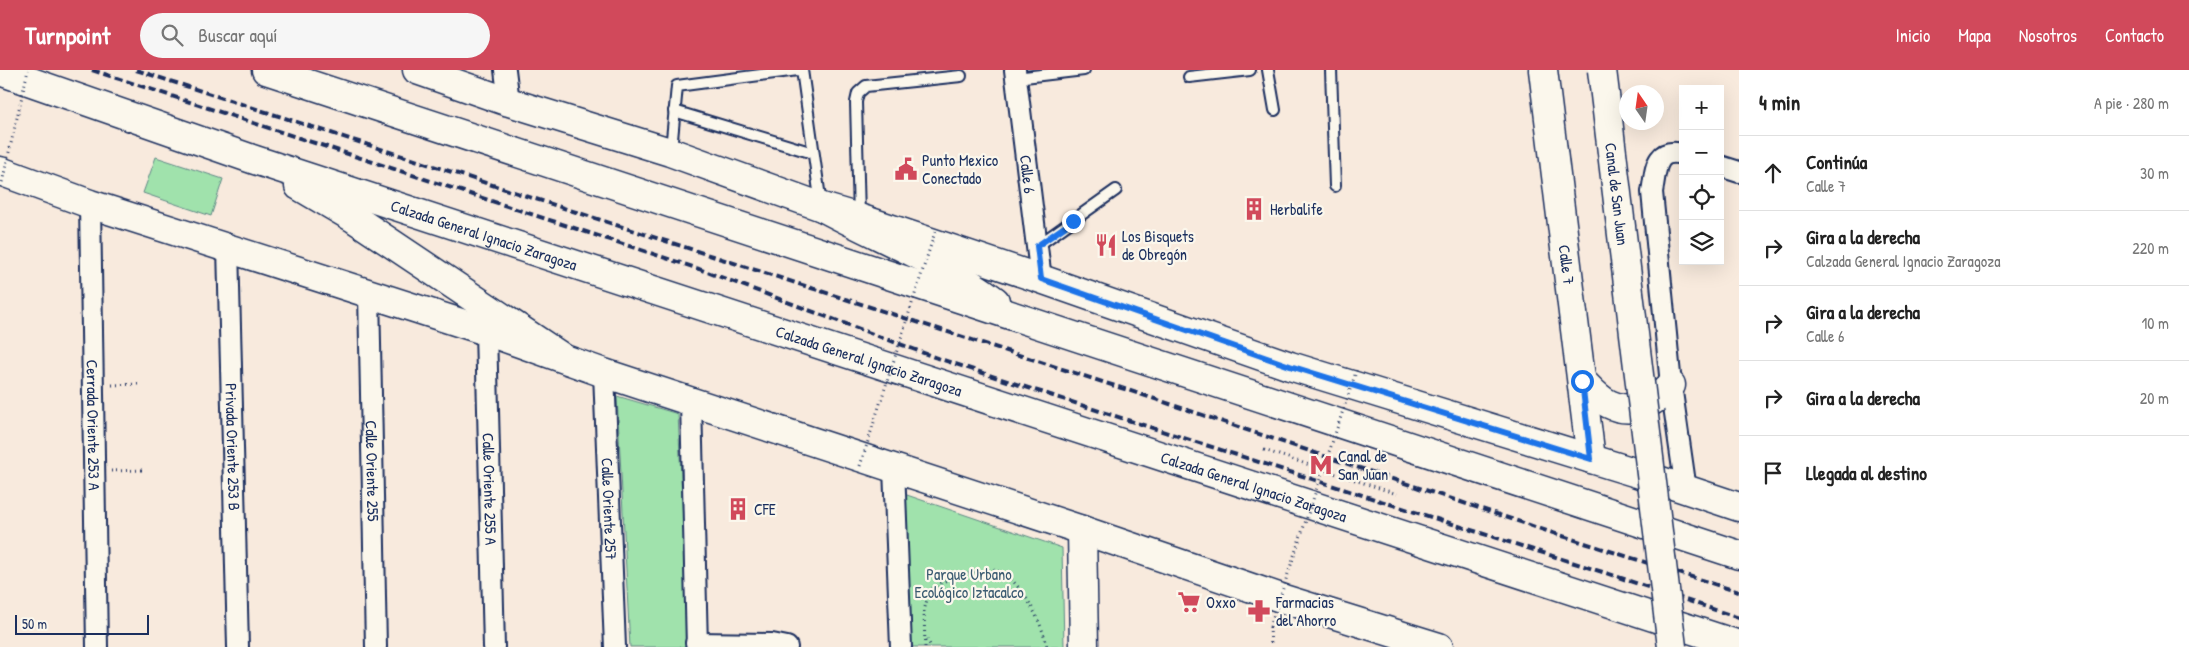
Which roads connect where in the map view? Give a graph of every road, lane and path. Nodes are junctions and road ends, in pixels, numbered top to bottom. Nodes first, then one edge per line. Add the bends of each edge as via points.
1 (28, 70) edge
2 (266, 70) edge
3 (418, 70) edge
4 (505, 70) edge
5 (800, 70) edge
6 (1084, 70) edge
7 (1250, 70) edge
8 (1268, 70) edge
9 (1331, 70) edge
10 (1543, 70) edge
11 (1602, 70) edge
12 (0, 71) edge
13 (1016, 74) edge
14 (961, 76) dead end
15 (1189, 77) dead end
16 (509, 102) junction
17 (1275, 110) dead end
18 (674, 111) junction
19 (670, 152) junction
20 (813, 153) junction
21 (1673, 154) edge
22 (254, 160) junction
23 (1724, 167) edge
24 (1739, 172) edge
25 (1, 179) edge
26 (1335, 186) dead end
27 (1116, 190) dead end
28 (90, 204) junction
29 (822, 207) junction
30 (859, 218) junction
31 (935, 232) dead end
32 (1037, 246) junction
33 (228, 247) junction
34 (1041, 279) junction
35 (369, 293) junction
36 (1020, 320) junction
37 (486, 331) junction
38 (560, 356) junction
39 (1357, 369) dead end
40 (604, 372) junction
41 (1582, 381) junction
42 (138, 384) dead end
43 (1671, 385) junction
44 (93, 386) junction
45 (691, 402) junction
46 (1264, 450) dead end
47 (1591, 459) junction
48 (860, 466) dead end
49 (894, 468) junction
50 (1323, 469) junction
51 (143, 470) dead end
52 (94, 471) junction
53 (1686, 490) junction
54 (1397, 494) dead end
55 (1739, 507) edge
56 (1082, 530) junction
57 (1739, 555) edge
58 (926, 635) junction
59 (696, 645) edge
60 (1739, 645) edge
61 (97, 647) edge
62 (238, 647) edge
63 (376, 647) edge
64 (494, 647) edge
65 (615, 647) edge
66 (788, 647) edge
67 (901, 647) edge
68 (926, 647) edge
69 (931, 647) edge
70 (1047, 647) edge
71 (1084, 647) edge
72 (1271, 647) edge
73 (1439, 647) edge
74 (1672, 647) edge

1 - 25 path, bridge
2 - 36 main road
3 - 16 main road
4 - 16 street
5 - 18 lane via 677,86
5 - 20 lane
6 - 13 lane
7 - 15 lane
8 - 17 lane
9 - 26 lane
10 - 41 main road, Calle 7
11 - 74 main road, Canal de San Juan, bridge
12 - 22 main road, Calzada General Ignacio Zaragoza
13 - 32 street, Calle 6
14 - 30 lane via 866,86 858,93
16 - 19 main road
18 - 19 lane
18 - 20 lane
19 - 29 main road
20 - 29 lane
21 - 43 street via 1658,161 1652,192
22 - 38 main road via 355,219
22 - 60 main road, Calzada General Ignacio Zaragoza
23 - 24 street
25 - 28 main road
27 - 32 lane
28 - 33 main road
28 - 44 street, Cerrada Oriente 253 A
29 - 30 main road
29 - 36 main road via 980,290
30 - 34 main road
31 - 48 path, bridge
32 - 34 street, Calle 6
33 - 35 main road
33 - 62 street, Privada Oriente 253 B
34 - 47 main road via 1290,366
35 - 37 main road
35 - 63 street, Calle Oriente 255
36 - 57 main road
37 - 38 main road
37 - 64 street, Calle Oriente 255 A
38 - 40 main road
39 - 50 path, bridge
40 - 45 main road
40 - 65 street, Calle Oriente 257
41 - 43 main road via 1610,405 1623,408 1649,404
41 - 47 main road, Calle 7
42 - 44 path
43 - 53 street
44 - 52 street, Cerrada Oriente 253 A
45 - 49 main road
45 - 59 street
46 - 50 path
47 - 53 main road
49 - 56 main road
49 - 67 street
50 - 54 path
50 - 72 path, bridge via 1270,627
51 - 52 path
52 - 61 street, Cerrada Oriente 253 A
53 - 55 main road
56 - 71 main road
56 - 73 main road via 1279,598
58 - 68 path
58 - 69 path
58 - 70 path via 925,600 934,586 974,572 994,570 1018,587 1039,622
59 - 66 street via 772,644

